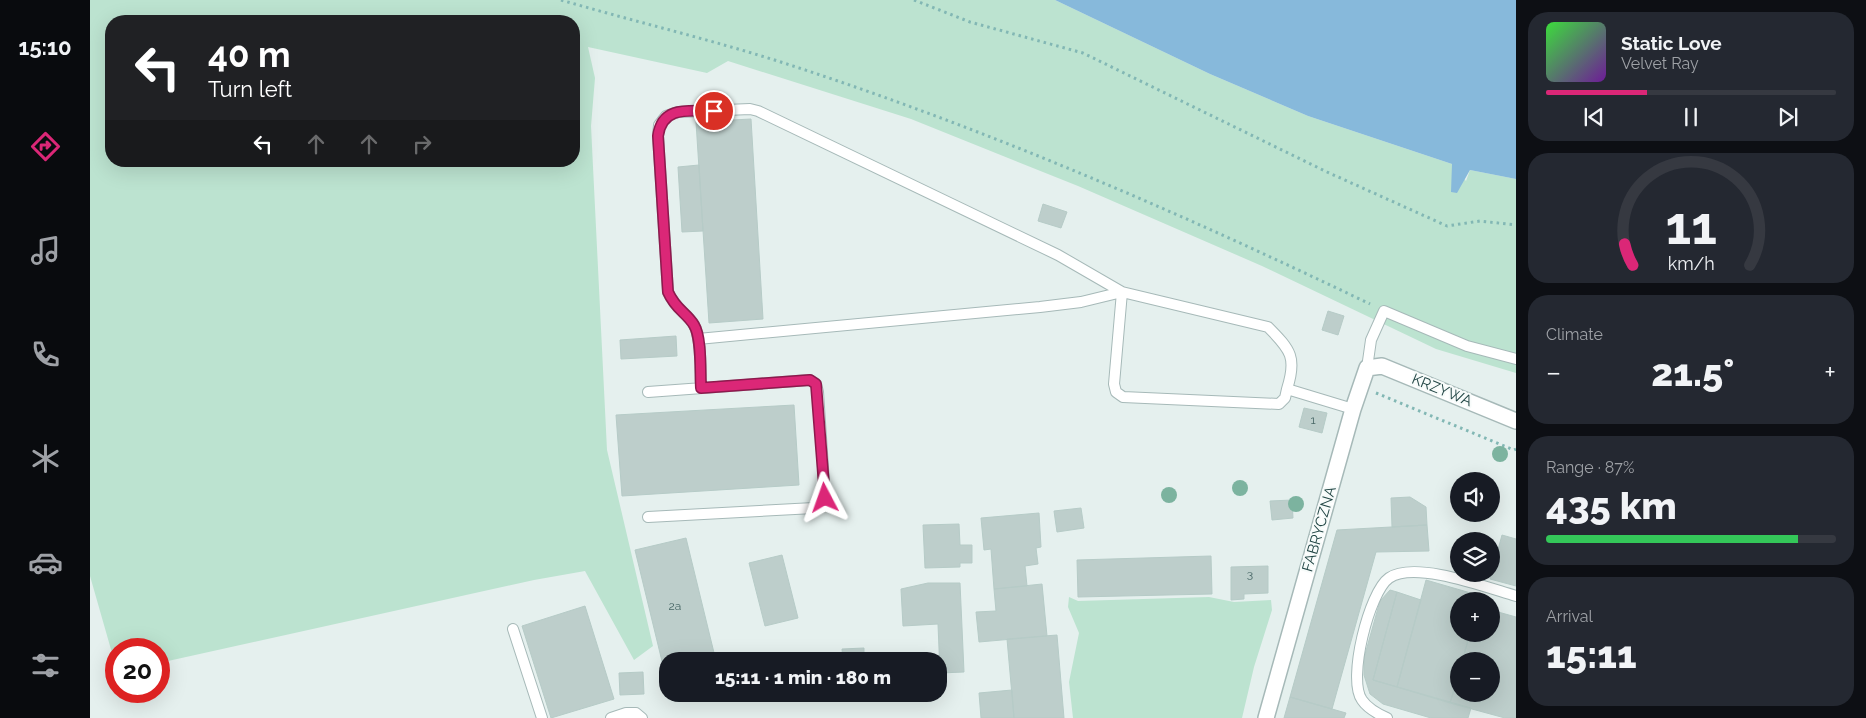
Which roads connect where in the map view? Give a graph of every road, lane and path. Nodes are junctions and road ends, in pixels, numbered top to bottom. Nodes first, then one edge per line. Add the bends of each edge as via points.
1 (561, 0) edge
2 (914, 0) edge
3 (1516, 225) edge
4 (1122, 292) junction
5 (1384, 311) junction
6 (698, 339) junction
7 (1516, 359) edge
8 (1367, 368) junction
9 (701, 388) junction
10 (1287, 389) junction
11 (648, 392) dead end
12 (1372, 400) dead end
13 (1353, 409) junction
14 (1516, 421) edge
15 (1516, 449) edge
16 (648, 517) dead end
17 (1516, 596) edge
18 (513, 629) dead end
19 (542, 718) edge
20 (611, 718) edge
21 (642, 718) edge
22 (1266, 718) edge
23 (1387, 718) edge

1 - 5 path via 786,64 1016,147 1174,212
2 - 3 path via 970,22 1083,53 1327,172 1447,226 1480,221
4 - 6 lane via 1040,308
4 - 6 lane via 1058,254 758,111 678,112 666,116 658,136 668,292 674,305 694,326
4 - 10 lane via 1268,327 1283,342 1291,357 1293,369
4 - 10 lane via 1114,384 1116,392 1123,397 1279,404
5 - 7 lane via 1467,346
5 - 8 lane, FABRYCZNA via 1372,340
6 - 9 lane
8 - 13 street, FABRYCZNA
8 - 14 street, KRZYWA via 1382,366
9 - 11 lane
9 - 16 lane via 810,380 816,384 825,498 814,508
10 - 13 lane
12 - 15 path via 1375,392
13 - 22 street, FABRYCZNA
17 - 23 lane via 1450,575 1400,574 1389,578 1374,600 1360,648 1357,681 1361,700
18 - 19 lane
20 - 21 lane via 626,713 636,713

